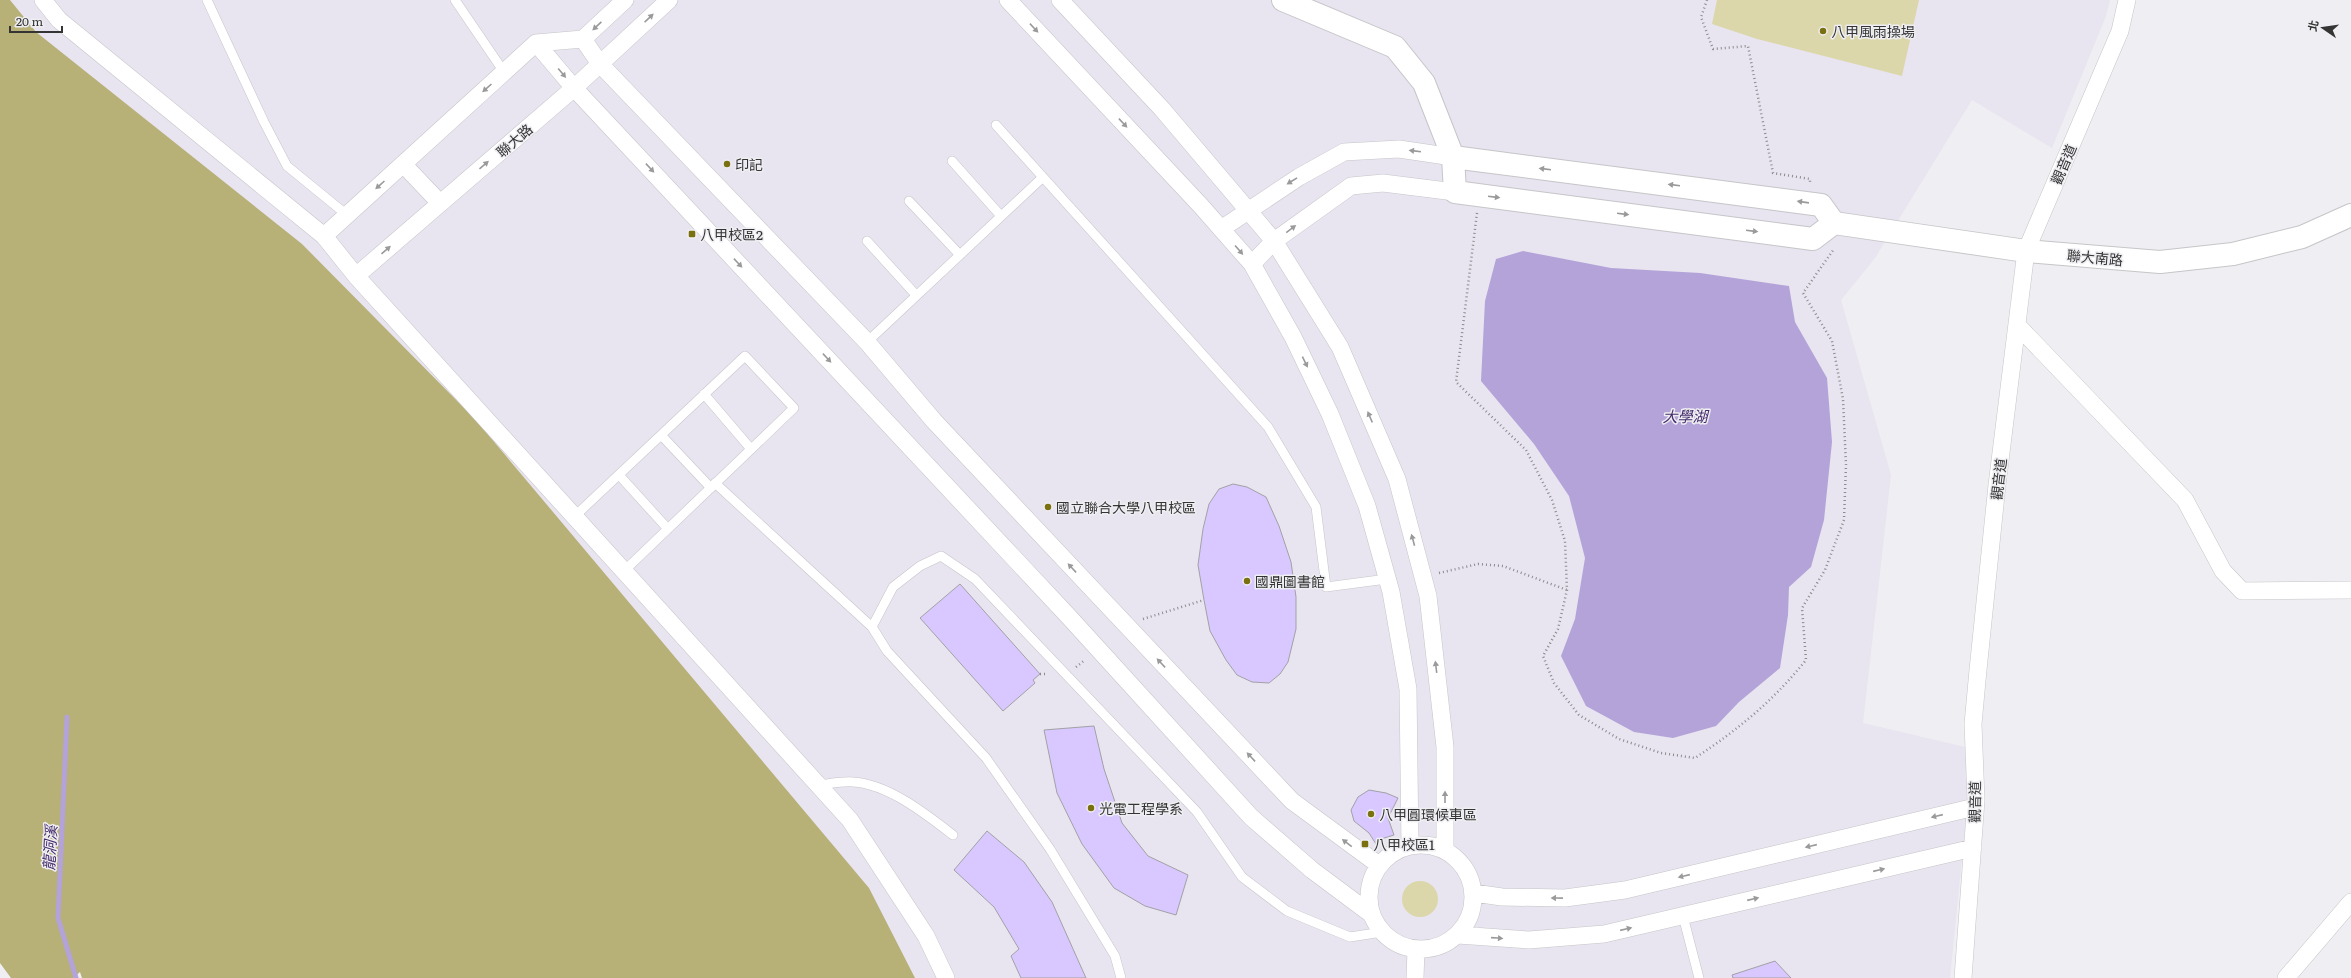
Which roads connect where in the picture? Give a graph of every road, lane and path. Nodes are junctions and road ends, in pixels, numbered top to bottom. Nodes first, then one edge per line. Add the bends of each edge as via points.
1 (43, 0) edge
2 (207, 0) edge
3 (455, 0) edge
4 (625, 0) edge
5 (669, 0) edge
6 (1008, 0) edge
7 (1060, 0) edge
8 (1283, 0) edge
9 (1707, 0) edge
10 (2127, 0) edge
11 (583, 39) junction
12 (536, 43) junction
13 (600, 64) junction
14 (504, 72) junction
15 (574, 88) junction
16 (996, 125) dead end
17 (1453, 156) junction
18 (952, 160) dead end
19 (403, 164) junction
20 (1043, 177) junction
21 (1455, 192) junction
22 (1480, 195) junction
23 (909, 201) dead end
24 (440, 203) junction
25 (1808, 203) junction
26 (1247, 210) junction
27 (347, 215) junction
28 (2351, 215) edge
29 (1001, 216) junction
30 (1842, 224) junction
31 (1221, 229) junction
32 (324, 236) junction
33 (867, 241) dead end
34 (1274, 241) junction
35 (2026, 251) junction
36 (960, 255) junction
37 (1252, 264) junction
38 (356, 276) junction
39 (916, 296) junction
40 (2017, 325) junction
41 (867, 342) junction
42 (704, 394) junction
43 (661, 435) junction
44 (751, 449) junction
45 (619, 475) junction
46 (713, 485) junction
47 (574, 516) junction
48 (668, 529) junction
49 (624, 571) junction
50 (1422, 577) junction
51 (1387, 579) junction
52 (1567, 590) junction
53 (2351, 590) edge
54 (872, 627) junction
55 (818, 785) junction
56 (1975, 807) junction
57 (952, 835) dead end
58 (1410, 846) junction
59 (1973, 848) junction
60 (1445, 850) junction
61 (1379, 866) junction
62 (1474, 893) junction
63 (2351, 902) edge
64 (1372, 914) junction
65 (1683, 916) junction
66 (1382, 932) junction
67 (1458, 935) junction
68 (1416, 950) junction
69 (946, 978) edge
70 (1121, 978) edge
71 (1415, 978) edge
72 (1699, 978) edge
73 (1963, 978) edge
74 (2286, 978) edge

1 - 32 street via 60,20
2 - 27 lane via 287,166
3 - 14 lane
4 -> 11 street
13 -> 5 street, 聯大路
6 -> 31 street
7 - 26 street via 1162,110
8 - 17 street via 1395,47 1424,83
9 - 25 path via 1700,17 1713,49 1748,46 1773,173 1810,179
10 - 35 street, 觀音道 via 2120,31
11 - 12 street
11 - 13 street
12 - 14 street
12 -> 15 street
13 - 15 street, 聯大路
13 - 41 street
14 -> 19 street
24 -> 15 street, 聯大路
15 -> 64 street via 1075,623 1251,817 1312,870
16 - 20 lane
17 - 21 street
25 -> 17 street
17 -> 26 street via 1399,149 1344,152 1299,176
18 - 29 lane
19 - 24 street
19 -> 27 street
20 - 29 lane
20 - 51 lane via 1268,427 1316,507 1326,587
21 - 22 street
34 -> 21 street via 1351,186 1383,183
22 -> 30 street via 1813,239
22 - 52 path via 1456,382 1526,450 1552,500 1565,541
23 - 36 lane
38 -> 24 street, 聯大路
25 - 30 street via 1821,205
26 - 31 street
26 - 34 street
27 - 32 street
28 - 35 street, 聯大南路 via 2302,237 2233,254 2160,262
29 - 36 lane
30 - 35 street, 聯大南路
30 - 52 path via 1803,293 1832,341 1842,399 1846,466 1844,520 1825,570 1802,608 1806,660 1776,695 1732,733 1695,758 1660,753 1619,739 1579,715 1554,683 1543,656 1558,629
31 -> 37 street
32 - 38 street
33 - 39 lane
34 - 37 street
50 -> 34 street via 1397,479 1340,347
35 - 40 street, 觀音道
36 - 39 lane
37 -> 51 street via 1330,414 1367,506
38 - 47 street
39 - 41 lane
40 - 53 street via 2185,500 2223,571 2242,591
40 - 56 street, 觀音道 via 1977,677 1973,724
61 -> 41 street via 1292,801 934,421
42 - 43 lane
42 - 44 lane
42 - 44 lane via 745,356 794,408
43 - 45 lane
43 - 46 lane
44 - 46 lane
45 - 47 lane
45 - 48 lane
46 - 48 lane
46 - 54 lane
47 - 49 street
48 - 49 lane
49 - 55 street
50 - 52 path via 1478,564 1503,566
60 -> 50 street via 1445,747 1428,596
51 - 58 street via 1408,690
54 - 66 lane via 893,587 920,566 941,556 974,579 1197,812 1242,877 1288,911 1350,937
54 - 70 lane via 888,651 991,764 1050,849 1115,956
55 - 57 lane via 853,782 889,792 923,811
55 - 69 street via 850,820 926,936
56 - 59 street, 觀音道
56 -> 62 street via 1625,890 1564,898 1502,897
58 - 60 street via 1428,845
58 - 61 street via 1393,853
65 -> 59 street
59 - 73 street, 觀音道
60 - 62 street via 1459,861 1466,871
61 - 64 street via 1369,897
62 - 67 street via 1473,909 1468,923
63 - 74 street
64 - 66 street
67 -> 65 street via 1530,940 1604,934
65 - 72 lane
66 - 68 street via 1392,941
67 - 68 street via 1446,944 1432,949
68 - 71 street

